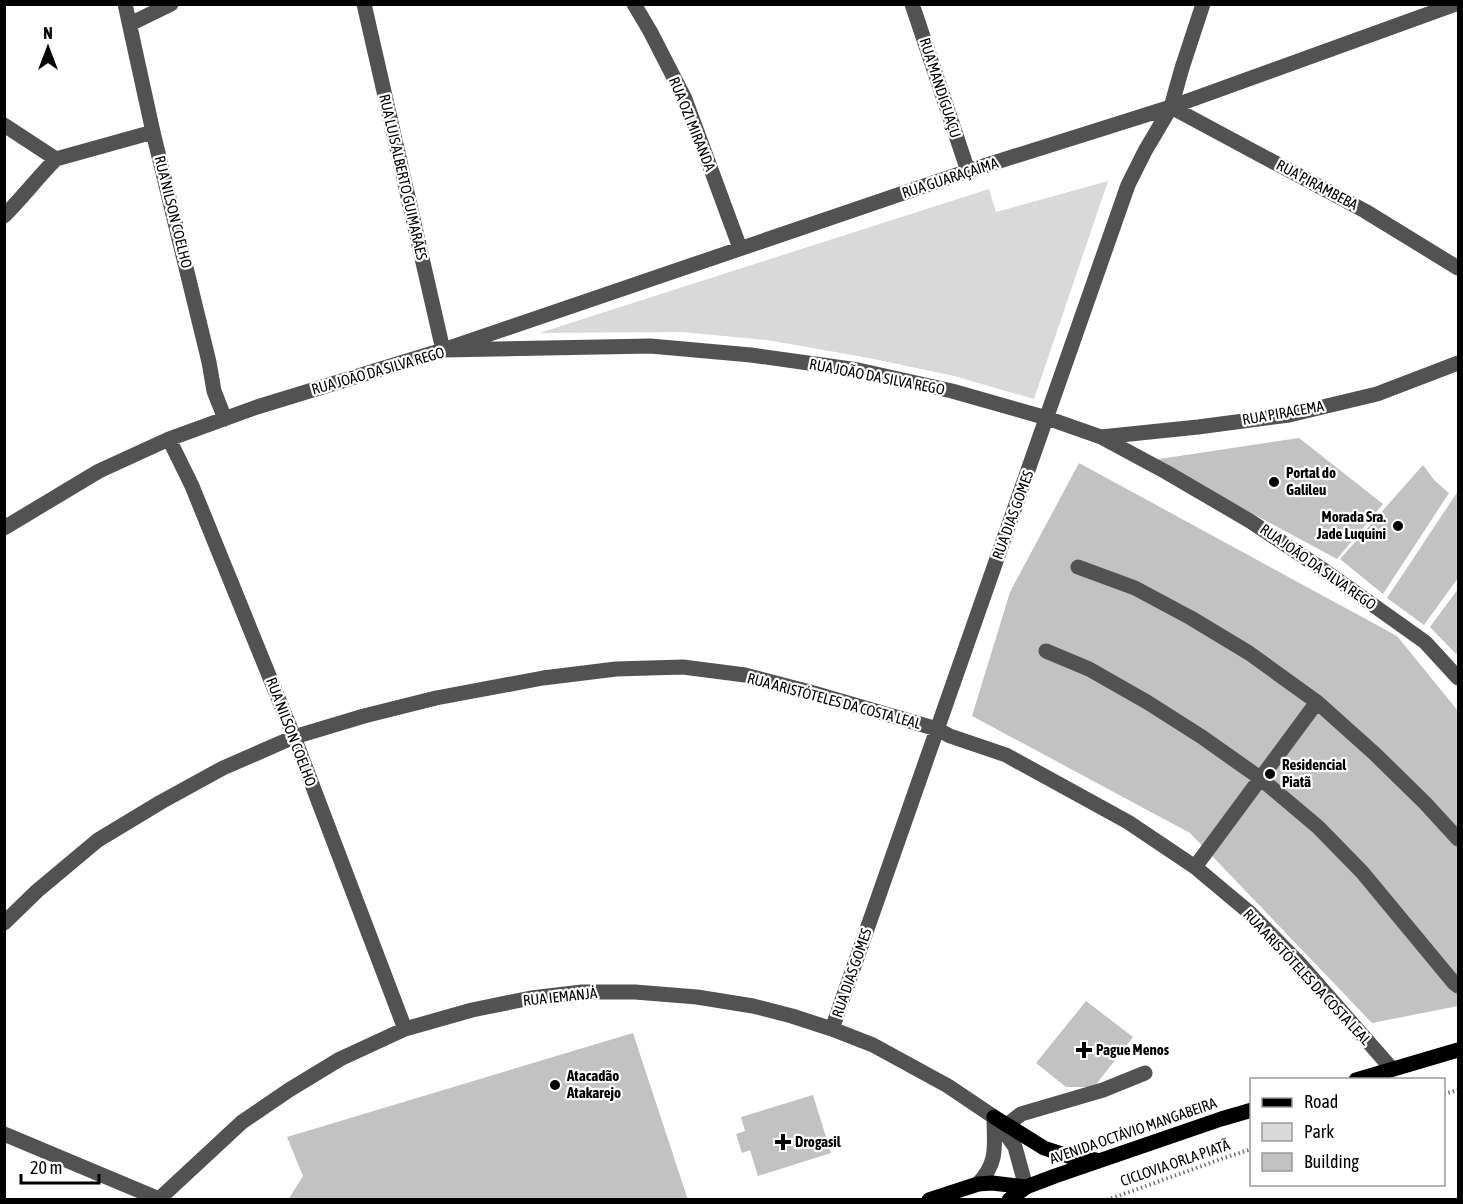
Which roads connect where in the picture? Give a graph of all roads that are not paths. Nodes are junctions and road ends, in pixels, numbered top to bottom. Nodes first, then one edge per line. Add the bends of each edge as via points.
1 (125, 4) edge
2 (171, 4) edge
3 (364, 4) edge
4 (634, 4) edge
5 (912, 4) edge
6 (1203, 4) edge
7 (1456, 4) edge
8 (130, 24) junction
9 (1172, 107) junction
10 (4, 125) edge
11 (153, 132) junction
12 (56, 159) junction
13 (968, 171) junction
14 (4, 216) edge
15 (740, 248) junction
16 (1458, 268) edge
17 (443, 350) junction
18 (1458, 363) edge
19 (1047, 418) junction
20 (225, 419) junction
21 (1101, 437) junction
22 (169, 439) junction
23 (4, 528) edge
24 (1078, 567) dead end
25 (1046, 651) dead end
26 (1458, 678) edge
27 (1317, 702) junction
28 (937, 729) junction
29 (294, 737) junction
30 (1260, 778) junction
31 (1458, 839) edge
32 (1195, 867) junction
33 (4, 923) edge
34 (1458, 986) edge
35 (405, 1029) junction
36 (832, 1029) junction
37 (1458, 1050) edge
38 (1392, 1069) junction
39 (1146, 1073) dead end
40 (1363, 1078) edge
41 (1250, 1110) edge
42 (1001, 1121) junction
43 (4, 1134) edge
44 (1099, 1161) junction
45 (978, 1184) junction
46 (1026, 1187) junction
47 (158, 1199) edge
48 (929, 1200) edge
49 (1009, 1200) edge

1 - 8 street, RUA NILSON COELHO
2 - 8 street
3 - 17 street, RUA LUIS ALBERTO GUIMARÃES
4 - 15 street, RUA OZI MIRANDA via 685,99
5 - 13 street, RUA MANDIGUAÇU
6 - 9 street, RUA DIAS GOMES
7 - 9 street, RUA GUARAÇAÍMA
8 - 11 street, RUA NILSON COELHO
9 - 13 street, RUA GUARAÇAÍMA
9 - 16 street, RUA PIRAMBEBA via 1365,211
9 - 19 street, RUA DIAS GOMES via 1128,185
10 - 12 street
11 - 12 street
11 - 20 street, RUA NILSON COELHO via 214,391
12 - 14 street
13 - 15 street, RUA GUARAÇAÍMA
15 - 17 street, RUA GUARAÇAÍMA
17 - 19 street, RUA JOÃO DA SILVA REGO via 650,346 751,355 858,370
17 - 20 street, RUA JOÃO DA SILVA REGO
18 - 21 street, RUA PIRACEMA via 1377,393 1289,415
19 - 21 street, RUA JOÃO DA SILVA REGO
19 - 28 street, RUA DIAS GOMES
20 - 22 street, RUA JOÃO DA SILVA REGO
21 - 26 street, RUA JOÃO DA SILVA REGO via 1250,520 1425,642
22 - 23 street, RUA JOÃO DA SILVA REGO via 99,471
22 - 29 street, RUA NILSON COELHO via 192,486
24 - 27 street via 1135,588 1191,618 1249,653
25 - 30 street via 1089,669 1147,702
27 - 30 street
27 - 31 street via 1375,754
28 - 29 street, RUA ARISTÓTELES DA COSTA LEAL via 745,675 683,667 616,669 543,678 436,698
28 - 32 street, RUA ARISTÓTELES DA COSTA LEAL via 1006,755 1128,822
28 - 36 street, RUA DIAS GOMES
29 - 33 street, RUA ARISTÓTELES DA COSTA LEAL via 223,768 98,840
29 - 35 street, RUA NILSON COELHO
30 - 32 street
30 - 34 street via 1318,827
32 - 38 street, RUA ARISTÓTELES DA COSTA LEAL via 1250,913 1299,963
35 - 36 street, RUA IEMANJÁ via 472,1010 582,992 697,997 753,1006
35 - 47 street, RUA IEMANJÁ via 340,1059 242,1122
36 - 42 street, RUA IEMANJÁ via 910,1065
37 - 38 main road
38 - 40 main road
39 - 42 street
41 - 44 main road, AVENIDA OCTÁVIO MANGABEIRA
42 - 44 main road via 1044,1148
42 - 45 street via 994,1159
42 - 46 street, RUA IEMANJÁ via 1015,1147
43 - 47 street
44 - 46 main road, AVENIDA OCTÁVIO MANGABEIRA
45 - 46 main road, AVENIDA OCTÁVIO MANGABEIRA
45 - 48 main road, AVENIDA OCTÁVIO MANGABEIRA
46 - 49 main road, AVENIDA OCTÁVIO MANGABEIRA

